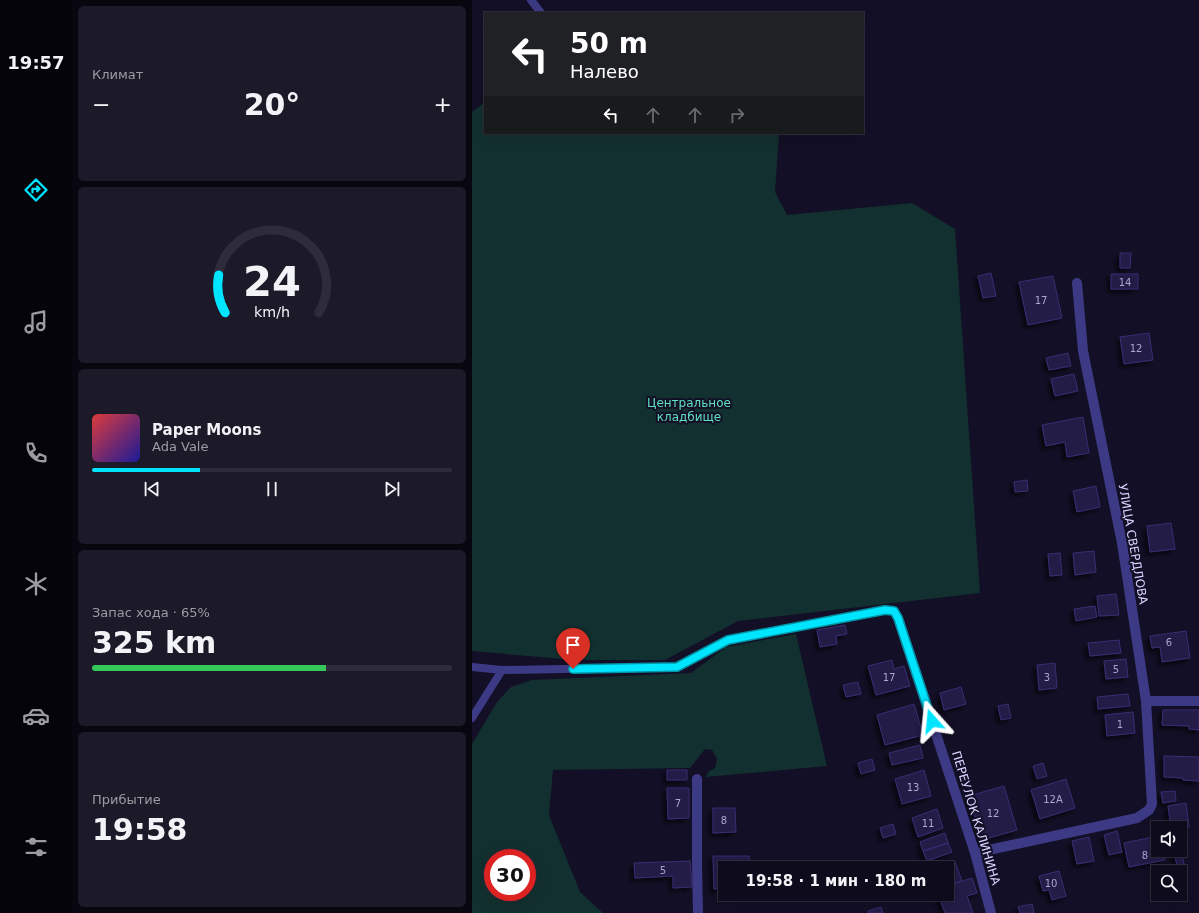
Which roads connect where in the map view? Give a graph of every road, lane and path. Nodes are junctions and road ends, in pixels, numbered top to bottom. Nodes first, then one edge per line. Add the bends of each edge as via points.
1 (531, 0) edge
2 (540, 12) edge
3 (1077, 283) dead end
4 (898, 618) joint
5 (472, 667) edge
6 (502, 670) junction
7 (1146, 701) junction
8 (1199, 701) edge
9 (472, 718) edge
10 (697, 780) dead end
11 (975, 854) junction
12 (698, 913) edge
13 (991, 913) edge

1 - 2 lane
3 - 7 street, УЛИЦА СВЕРДЛОВА via 1083,351 1122,542
4 - 6 lane via 894,611 885,610 728,640 677,667
4 - 11 street, ПЕРЕУЛОК КАЛИНИНА
5 - 6 lane
6 - 9 lane
7 - 8 street
7 - 11 street, УЛИЦА СВЕРДЛОВА via 1152,796 1149,810 1137,818
10 - 12 street
11 - 13 street, ПЕРЕУЛОК КАЛИНИНА

